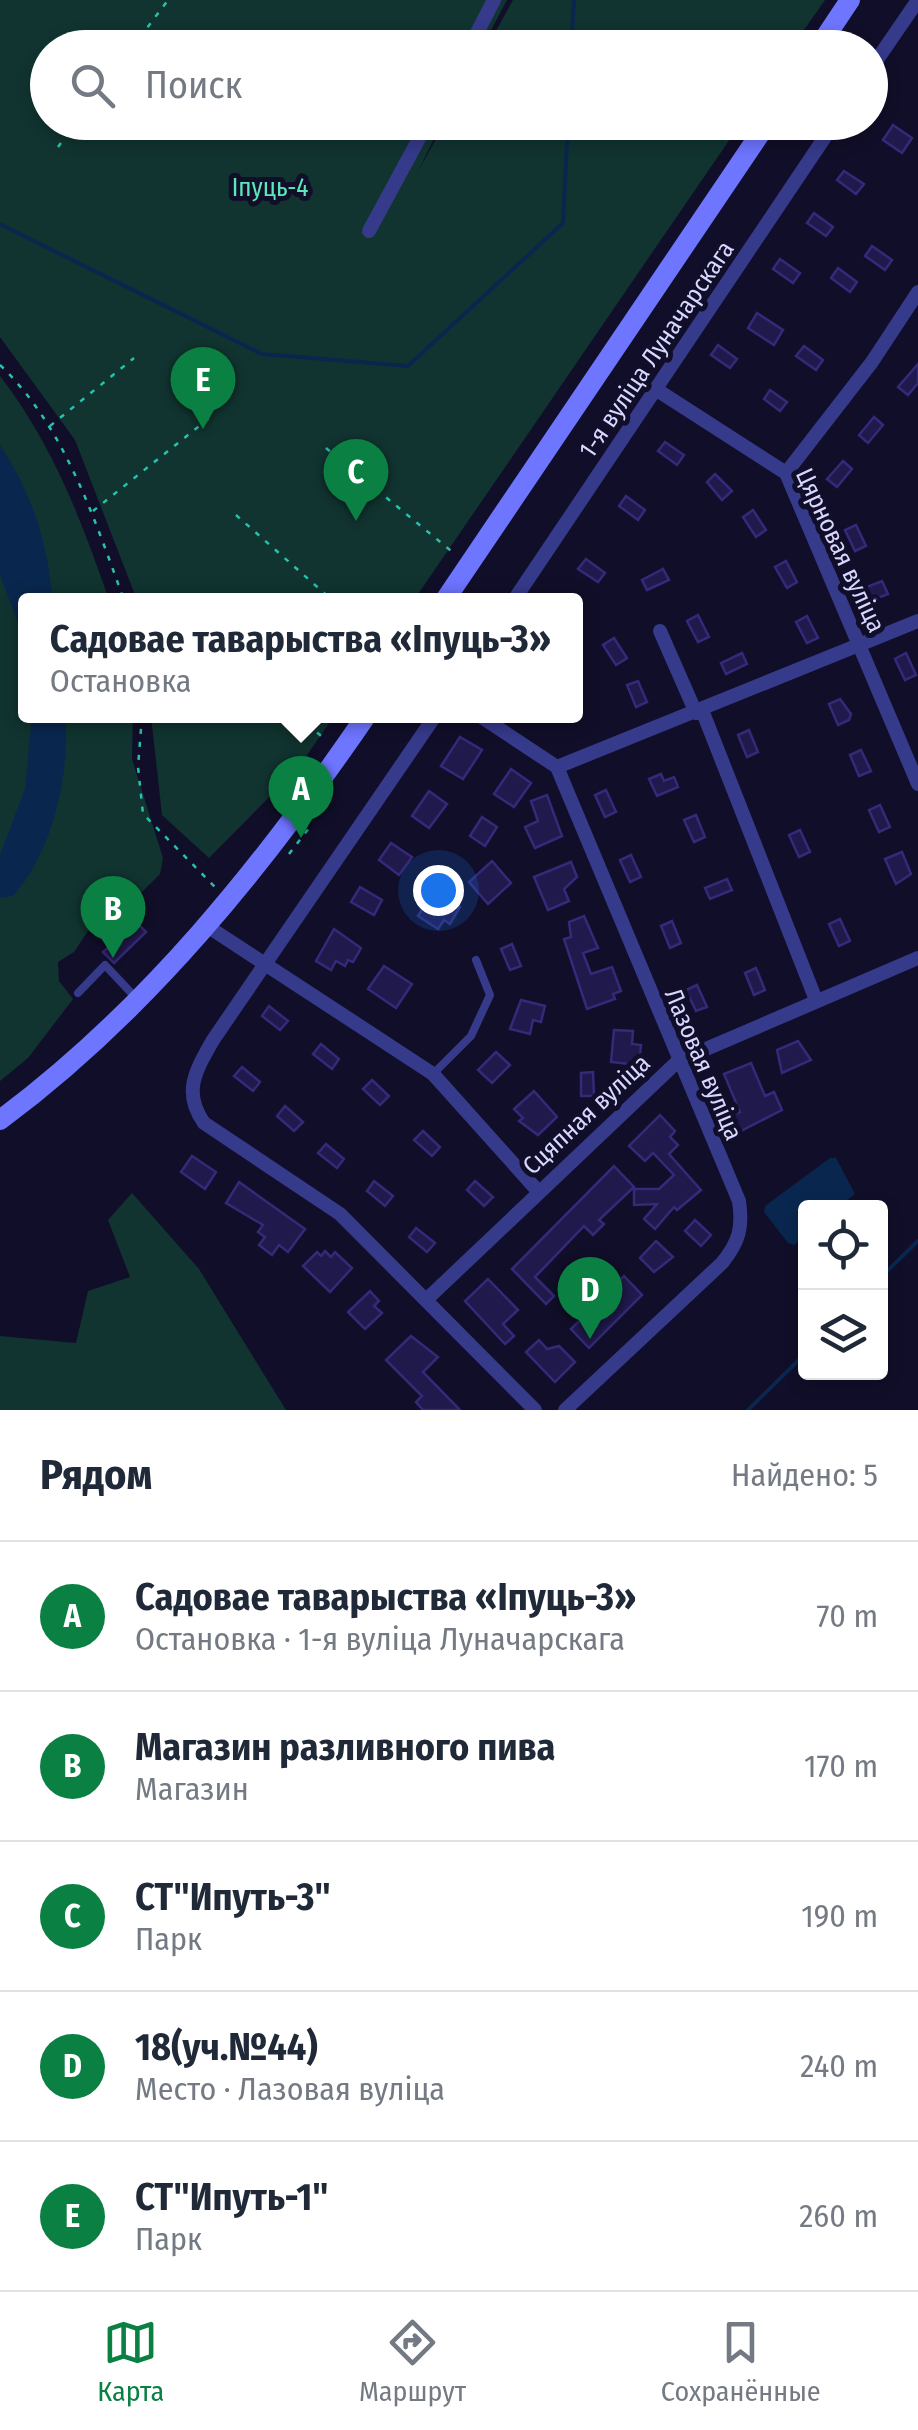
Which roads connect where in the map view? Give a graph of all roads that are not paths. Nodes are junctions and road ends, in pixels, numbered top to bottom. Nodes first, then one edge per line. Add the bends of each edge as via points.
1 (494, 0) edge
2 (850, 0) edge
3 (918, 0) edge
4 (478, 30) edge
5 (830, 30) edge
6 (888, 44) edge
7 (418, 140) edge
8 (756, 140) edge
9 (823, 140) edge
10 (370, 231) dead end
11 (918, 292) edge
12 (656, 390) junction
13 (786, 473) junction
14 (450, 593) edge
15 (519, 593) edge
16 (918, 621) edge
17 (660, 630) dead end
18 (861, 645) junction
19 (699, 711) junction
20 (361, 723) edge
21 (430, 723) edge
22 (491, 723) edge
23 (557, 767) junction
24 (918, 784) edge
25 (206, 926) junction
26 (918, 958) edge
27 (476, 960) dead end
28 (265, 964) junction
29 (78, 993) dead end
30 (136, 998) junction
31 (816, 1000) junction
32 (678, 1060) junction
33 (433, 1074) junction
34 (0, 1120) edge
35 (537, 1190) junction
36 (426, 1300) junction
37 (534, 1410) edge
38 (565, 1410) edge

1 - 4 street
2 - 5 street
3 - 6 street
7 - 10 street
8 - 14 street
9 - 12 street, 1-я вуліца Луначарскага
11 - 13 street
12 - 13 street, Цярновая вуліца
12 - 15 street, 1-я вуліца Луначарскага
13 - 18 street, Цярновая вуліца
16 - 18 street
17 - 19 street
18 - 19 street
18 - 24 street, Цярновая вуліца
19 - 23 street
19 - 31 street
20 - 25 street
21 - 28 street
22 - 23 street
23 - 32 street, Лазовая вуліца
25 - 28 street
25 - 30 street
26 - 31 street, Сцяпная вуліца
27 - 33 lane via 490,995 471,1036
28 - 33 street
28 - 36 street via 196,1070 192,1100 204,1123 340,1214
29 - 30 lane via 105,965
30 - 34 street
31 - 32 street, Сцяпная вуліца
32 - 35 street, Сцяпная вуліца
32 - 38 street, Лазовая вуліца via 739,1202 740,1236 722,1262
33 - 35 street
35 - 36 street, Сцяпная вуліца
36 - 37 street

